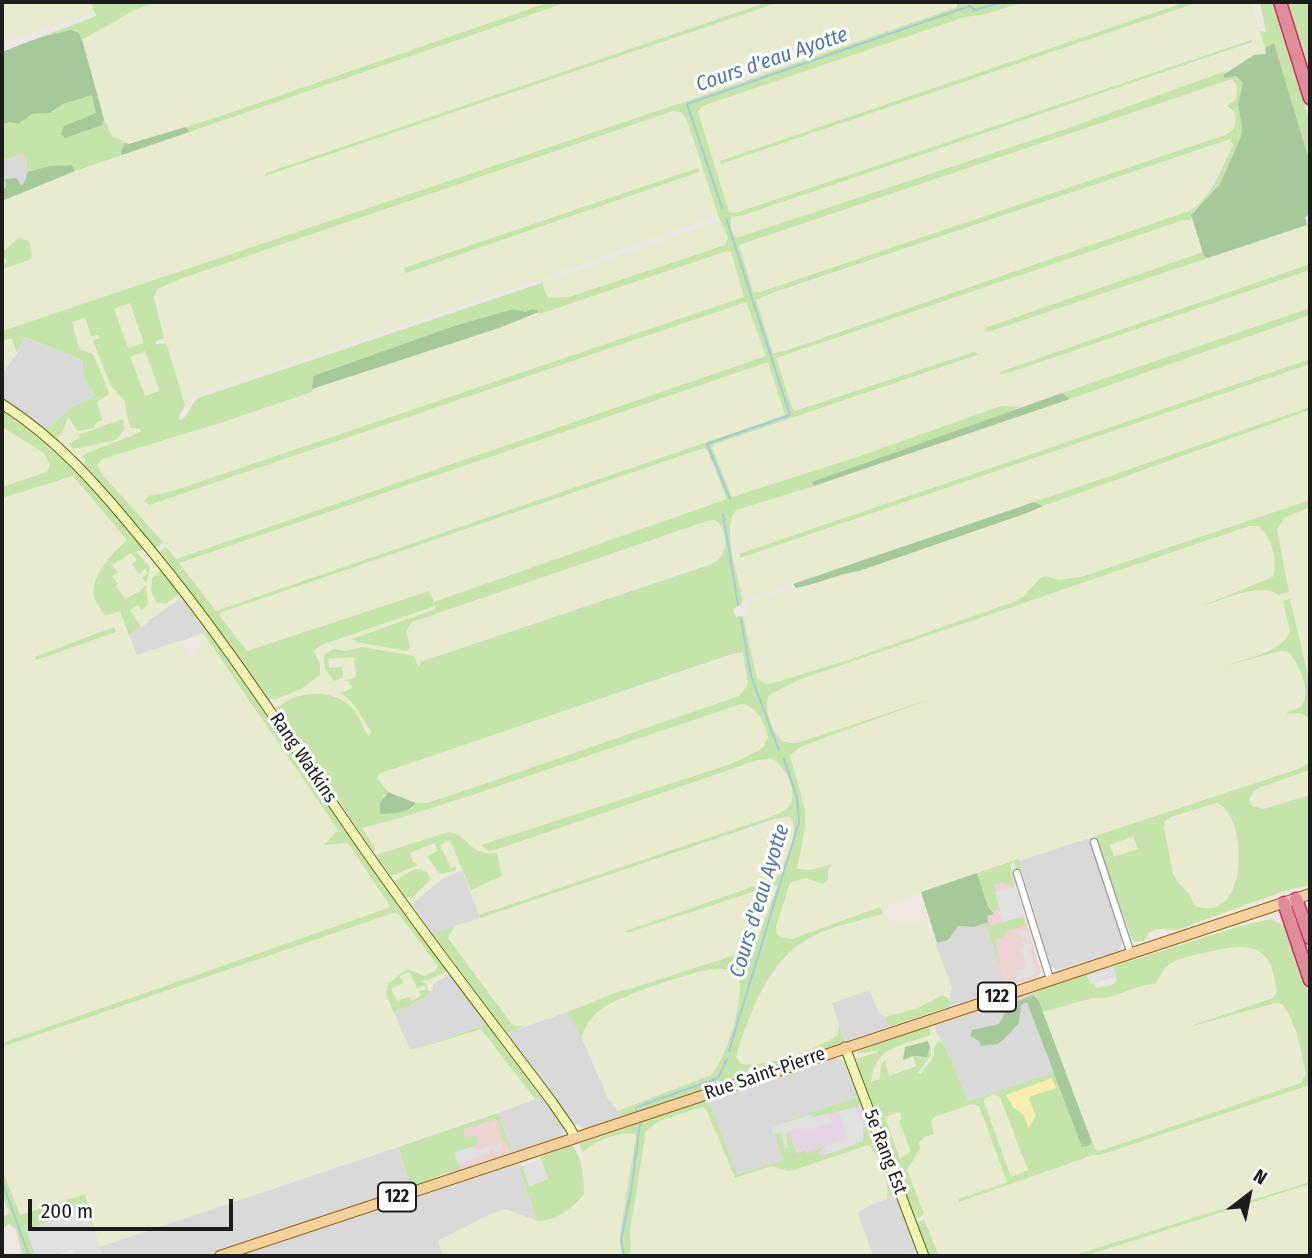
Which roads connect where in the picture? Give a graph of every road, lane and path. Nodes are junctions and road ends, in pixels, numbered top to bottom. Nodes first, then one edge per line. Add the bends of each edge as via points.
1 (1280, 2) edge
2 (1310, 98) edge
3 (2, 404) edge
4 (1094, 842) dead end
5 (1017, 873) dead end
6 (1310, 894) edge
7 (1290, 901) junction
8 (1310, 939) edge
9 (1131, 954) junction
10 (1050, 979) junction
11 (1310, 979) edge
12 (845, 1047) junction
13 (575, 1139) junction
14 (220, 1256) edge
15 (924, 1256) edge

1 - 2 highway
3 - 13 street, Rang Watkins via 74,461 173,577 232,653 378,869
4 - 9 street
5 - 10 street
6 - 7 main road, Rue Saint-Pierre / 122
7 - 8 highway
7 - 9 main road, Rue Saint-Pierre / 122
7 - 11 highway
9 - 10 main road, Rue Saint-Pierre / 122
10 - 12 main road, Rue Saint-Pierre / 122
12 - 13 main road, Rue Saint-Pierre / 122
12 - 15 street, 5e Rang Est
13 - 14 main road, Rue Saint-Pierre / 122

